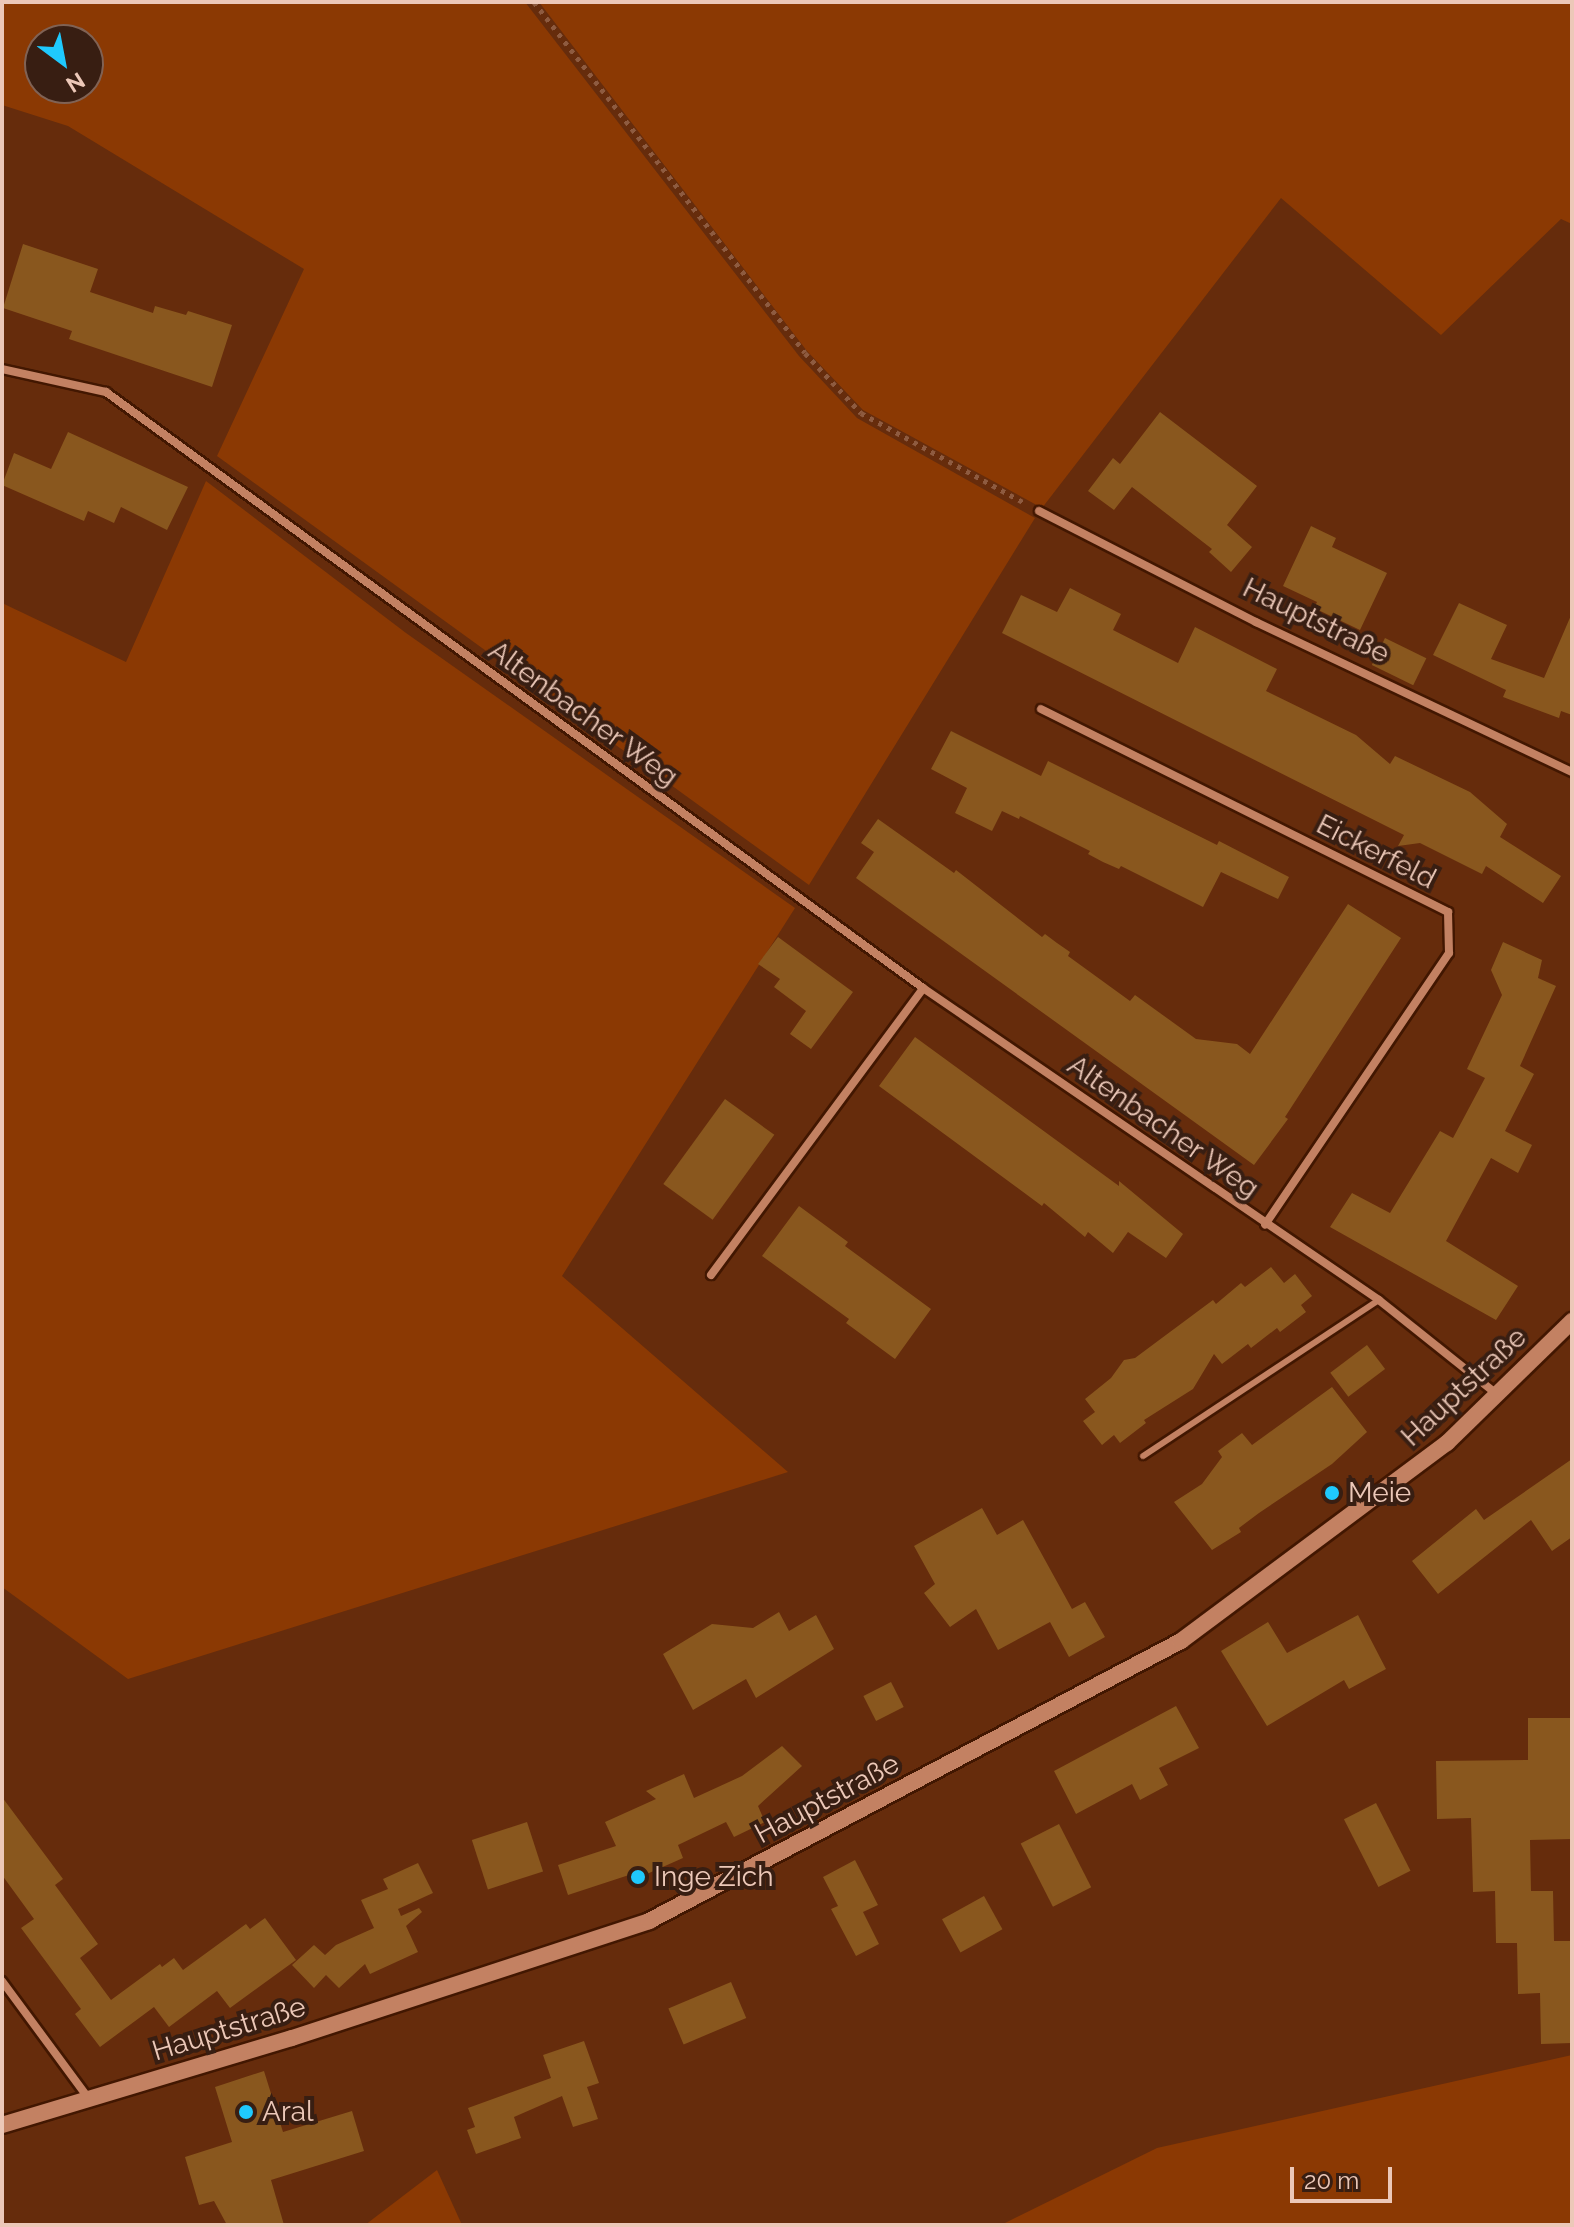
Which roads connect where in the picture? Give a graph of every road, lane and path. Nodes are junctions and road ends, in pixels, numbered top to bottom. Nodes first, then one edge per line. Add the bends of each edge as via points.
1 (534, 2) edge
2 (2, 369) edge
3 (1039, 511) joint
4 (1041, 709) dead end
5 (1572, 772) edge
6 (923, 988) junction
7 (1265, 1225) junction
8 (711, 1275) dead end
9 (1379, 1300) junction
10 (1572, 1321) edge
11 (1498, 1395) junction
12 (1143, 1456) dead end
13 (2, 1981) edge
14 (89, 2099) junction
15 (2, 2125) edge

1 - 3 path via 805,353 861,413
2 - 6 street, Altenbacher Weg via 106,392
3 - 5 street, Hauptstraße via 1256,622
4 - 7 street, Eickerfeld via 1448,912 1449,953
6 - 7 street, Altenbacher Weg
6 - 8 street
7 - 9 street, Altenbacher Weg
9 - 11 street, Altenbacher Weg
9 - 12 lane
10 - 11 main road, Hauptstraße
11 - 14 main road, Hauptstraße via 1447,1443 1181,1641 649,1921
13 - 14 street
14 - 15 main road, Hauptstraße

